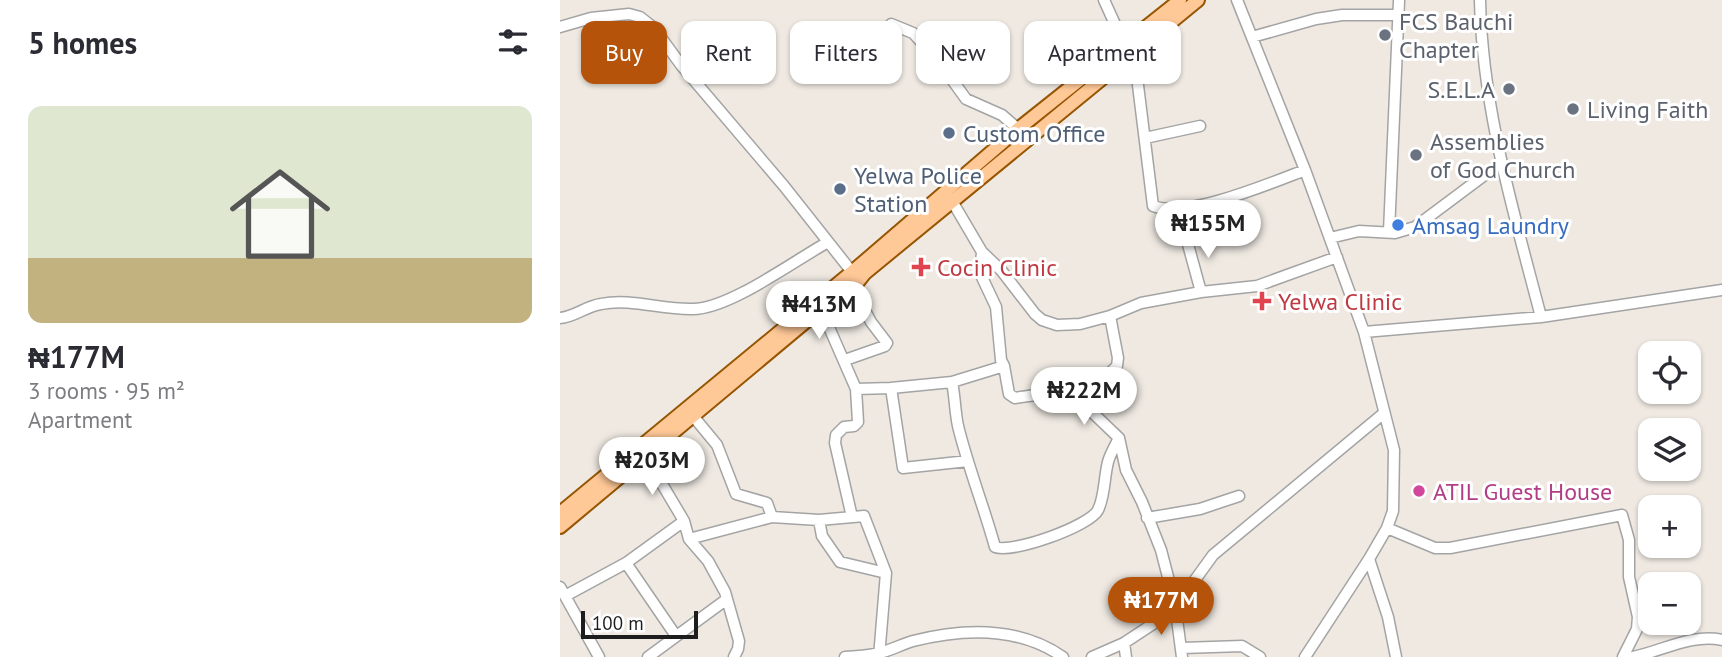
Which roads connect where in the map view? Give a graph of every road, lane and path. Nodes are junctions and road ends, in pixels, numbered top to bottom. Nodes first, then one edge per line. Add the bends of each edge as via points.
1 (1104, 0) edge
2 (1180, 0) edge
3 (1198, 0) edge
4 (1237, 0) edge
5 (1480, 0) edge
6 (1399, 1) edge
7 (1398, 15) junction
8 (1115, 21) edge
9 (1158, 21) edge
10 (1170, 21) edge
11 (560, 27) edge
12 (902, 28) edge
13 (1252, 37) junction
14 (1080, 84) edge
15 (1089, 84) edge
16 (1135, 84) edge
17 (1200, 126) dead end
18 (1018, 130) junction
19 (1145, 138) junction
20 (1502, 162) junction
21 (1305, 170) junction
22 (952, 201) junction
23 (1389, 232) junction
24 (1186, 237) dead end
25 (1330, 238) junction
26 (828, 242) junction
27 (982, 252) junction
28 (1337, 257) junction
29 (852, 272) junction
30 (853, 288) junction
31 (1722, 290) edge
32 (1200, 292) junction
33 (821, 309) junction
34 (1110, 316) junction
35 (1541, 317) junction
36 (560, 318) edge
37 (1364, 332) junction
38 (845, 360) junction
39 (1003, 366) junction
40 (951, 382) junction
41 (891, 388) junction
42 (856, 389) junction
43 (1070, 391) junction
44 (1384, 413) junction
45 (693, 416) junction
46 (1119, 438) junction
47 (646, 457) junction
48 (968, 461) junction
49 (1240, 496) dead end
50 (560, 513) edge
51 (772, 517) junction
52 (852, 517) junction
53 (1147, 518) junction
54 (819, 520) junction
55 (684, 521) junction
56 (560, 527) edge
57 (1387, 528) junction
58 (689, 539) junction
59 (1369, 559) junction
60 (626, 563) junction
61 (886, 573) junction
62 (563, 591) edge
63 (727, 599) junction
64 (1175, 604) junction
65 (676, 636) junction
66 (1722, 640) edge
67 (1125, 642) junction
68 (1182, 652) edge
69 (880, 655) edge
70 (599, 657) edge
71 (648, 657) edge
72 (734, 657) edge
73 (845, 657) edge
74 (1063, 657) edge
75 (1092, 657) edge
76 (1126, 657) edge
77 (1260, 657) edge
78 (1305, 657) edge
79 (1396, 657) edge
80 (1623, 657) edge
81 (1633, 657) edge

1 - 8 street
2 - 9 main road
3 - 10 main road
4 - 13 street
5 - 20 street via 1482,58
6 - 7 street
7 - 13 street via 1342,15
7 - 23 street
11 - 26 street via 591,18 629,15 654,28
12 - 18 street via 913,33 940,62 967,99 1002,115
13 - 21 street
14 - 18 main road
15 - 22 main road
16 - 19 street
17 - 19 street
18 - 29 main road
19 - 21 street via 1153,206 1163,210 1243,194
20 - 23 street via 1415,227
20 - 35 street
21 - 25 street
22 - 27 street
22 - 30 main road
23 - 25 street via 1359,231
24 - 32 street
25 - 28 street
26 - 29 street
26 - 36 street via 723,303 691,309 601,303
27 - 34 street via 1042,320 1080,324
27 - 39 street via 980,273 996,307
28 - 32 street via 1257,286
28 - 37 street
29 - 50 main road
30 - 33 main road
30 - 38 street via 887,342
31 - 35 street
32 - 34 street via 1141,303
33 - 38 street
33 - 45 main road
34 - 43 street via 1117,366 1105,377
35 - 37 street
37 - 44 street
38 - 42 street
39 - 40 street
39 - 43 street via 1012,397
40 - 41 street
40 - 48 street
41 - 42 street
41 - 48 street via 903,468
42 - 52 street via 858,422 844,427 835,443
43 - 46 street
44 - 57 street via 1395,466 1393,511
44 - 64 street via 1213,555
45 - 47 main road
45 - 51 street via 717,445 736,494 767,503
46 - 48 street via 1108,459 1099,509 1092,519 1002,550 995,547
46 - 53 street via 1126,470
47 - 55 street
47 - 56 main road
49 - 53 street
51 - 54 street
51 - 58 street
52 - 54 street
52 - 61 street via 864,516
53 - 64 street
54 - 61 street via 822,536 840,562
55 - 58 street
55 - 60 street
57 - 59 street
57 - 80 street via 1436,548 1450,548 1622,515 1638,617
58 - 63 street via 708,561
59 - 78 street
59 - 79 street
60 - 62 street
60 - 65 street
61 - 69 street
62 - 70 street
63 - 65 street
63 - 72 street via 738,641
64 - 67 street
64 - 68 street
65 - 71 street
66 - 81 street via 1699,639
67 - 75 street
67 - 76 street
68 - 77 street via 1242,646
69 - 73 street
69 - 74 street via 913,641 990,631 1016,636

